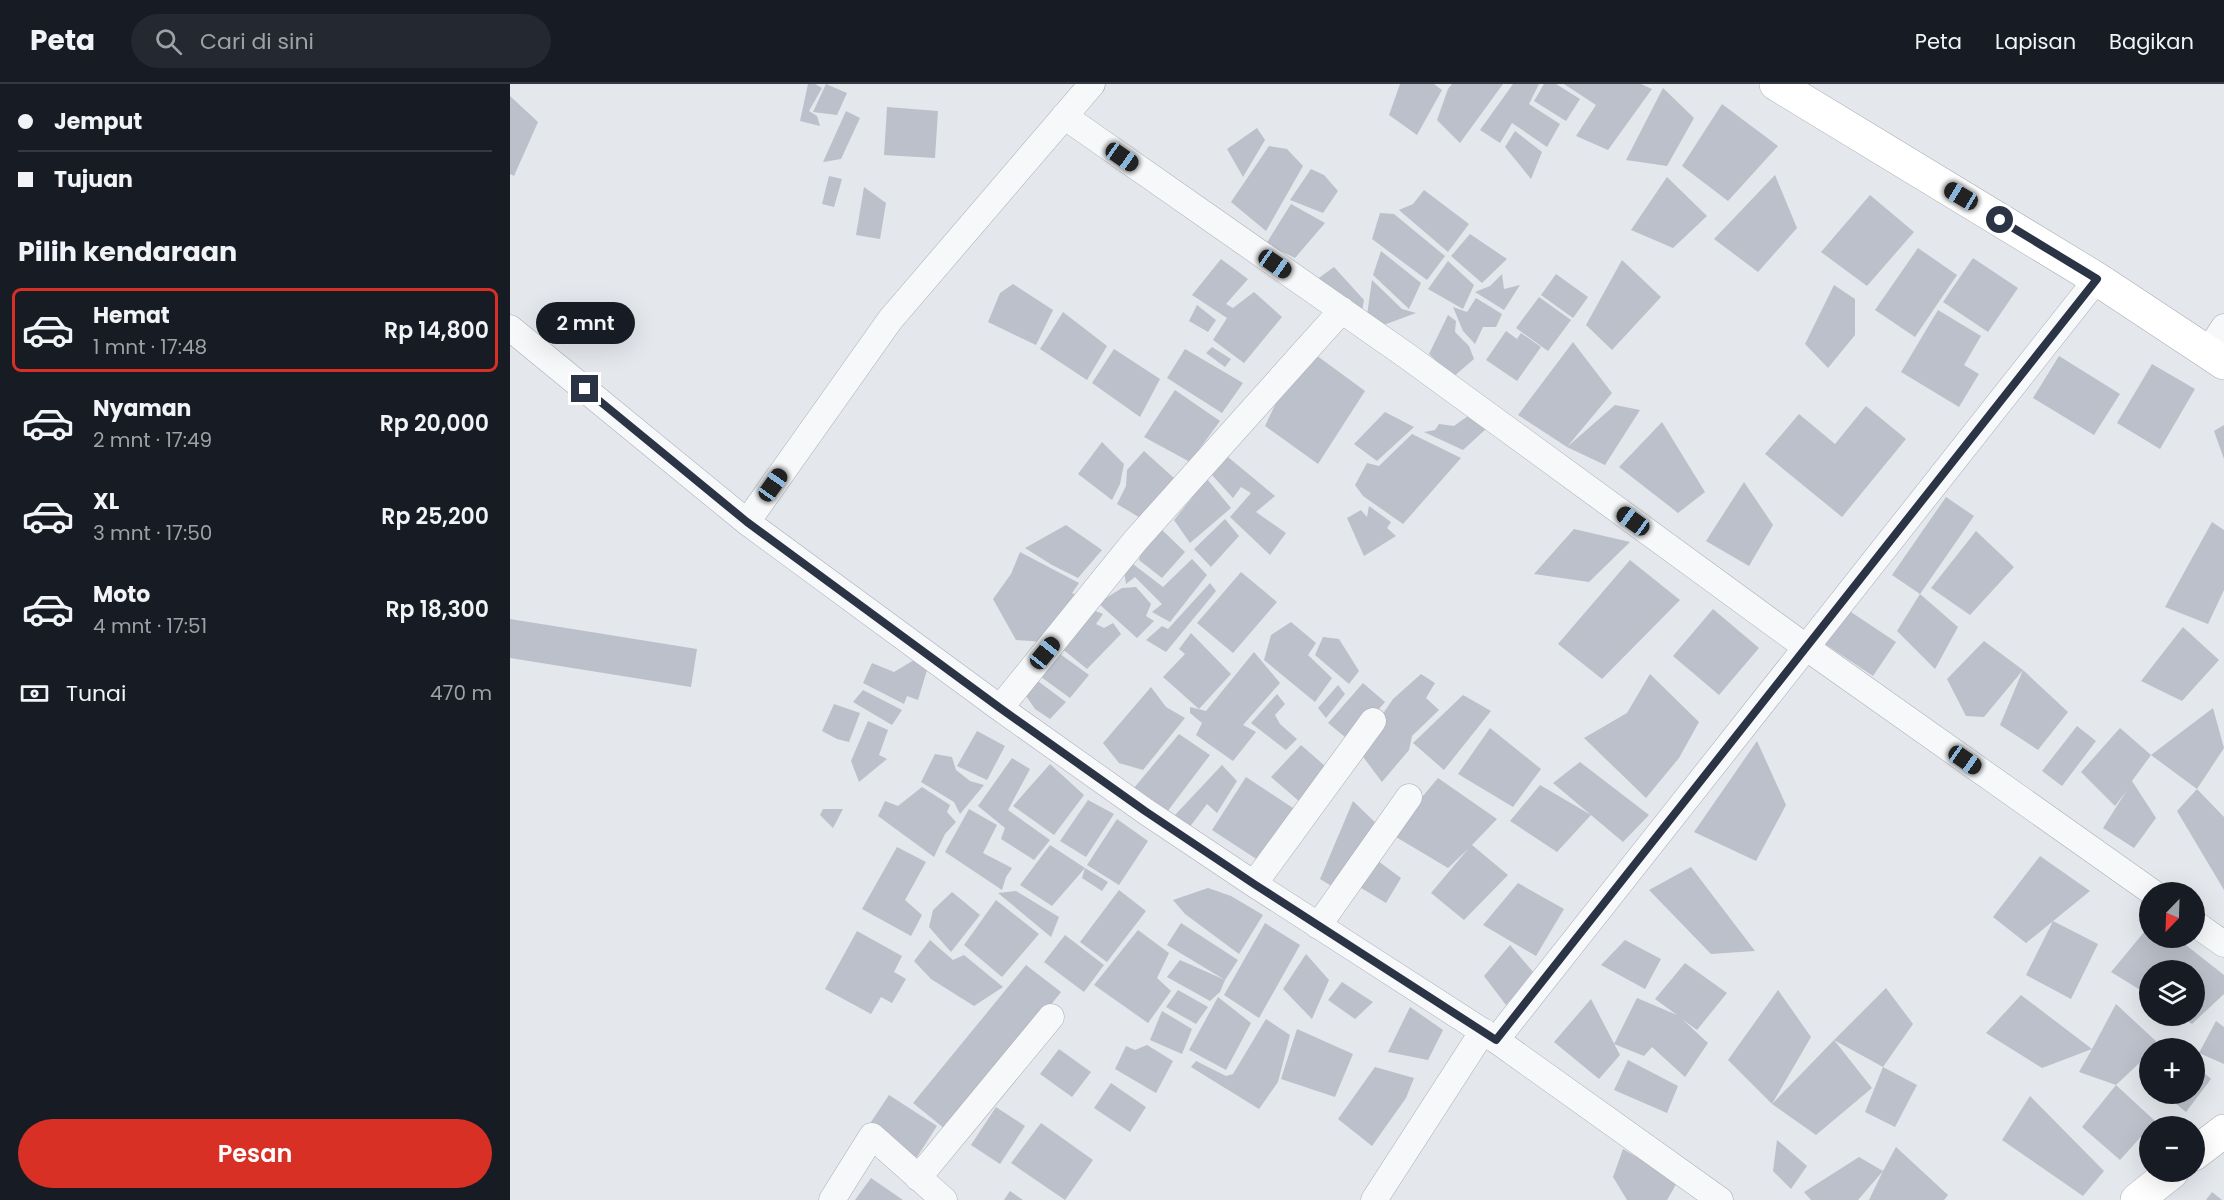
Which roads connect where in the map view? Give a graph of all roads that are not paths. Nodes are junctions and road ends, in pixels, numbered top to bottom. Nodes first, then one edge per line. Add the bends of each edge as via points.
1 (1092, 84) edge
2 (1776, 84) edge
3 (1064, 116) junction
4 (2097, 279) junction
5 (1342, 310) junction
6 (510, 328) edge
7 (2218, 348) edge
8 (747, 522) junction
9 (1807, 648) junction
10 (1000, 708) junction
11 (1374, 721) dead end
12 (1409, 797) dead end
13 (2139, 883) edge
14 (1254, 884) junction
15 (1318, 926) junction
16 (2205, 931) edge
17 (2224, 944) edge
18 (1051, 1017) dead end
19 (1490, 1036) junction
20 (2224, 1131) edge
21 (2205, 1146) edge
22 (918, 1178) junction
23 (2160, 1182) edge
24 (832, 1200) edge
25 (944, 1200) edge
26 (1374, 1200) edge
27 (1720, 1200) edge
28 (2137, 1200) edge

1 - 3 street
2 - 4 main road
3 - 5 street
3 - 8 street via 890,320
4 - 7 main road
4 - 9 street
5 - 9 street
5 - 10 street via 1135,541
6 - 8 street
8 - 10 street
9 - 13 street
9 - 19 street
10 - 14 street
11 - 14 street
12 - 15 street
14 - 15 street
15 - 19 street
16 - 17 street
18 - 22 street
19 - 26 street
19 - 27 street
20 - 21 main road
22 - 24 street via 872,1136
22 - 25 street
23 - 28 main road

